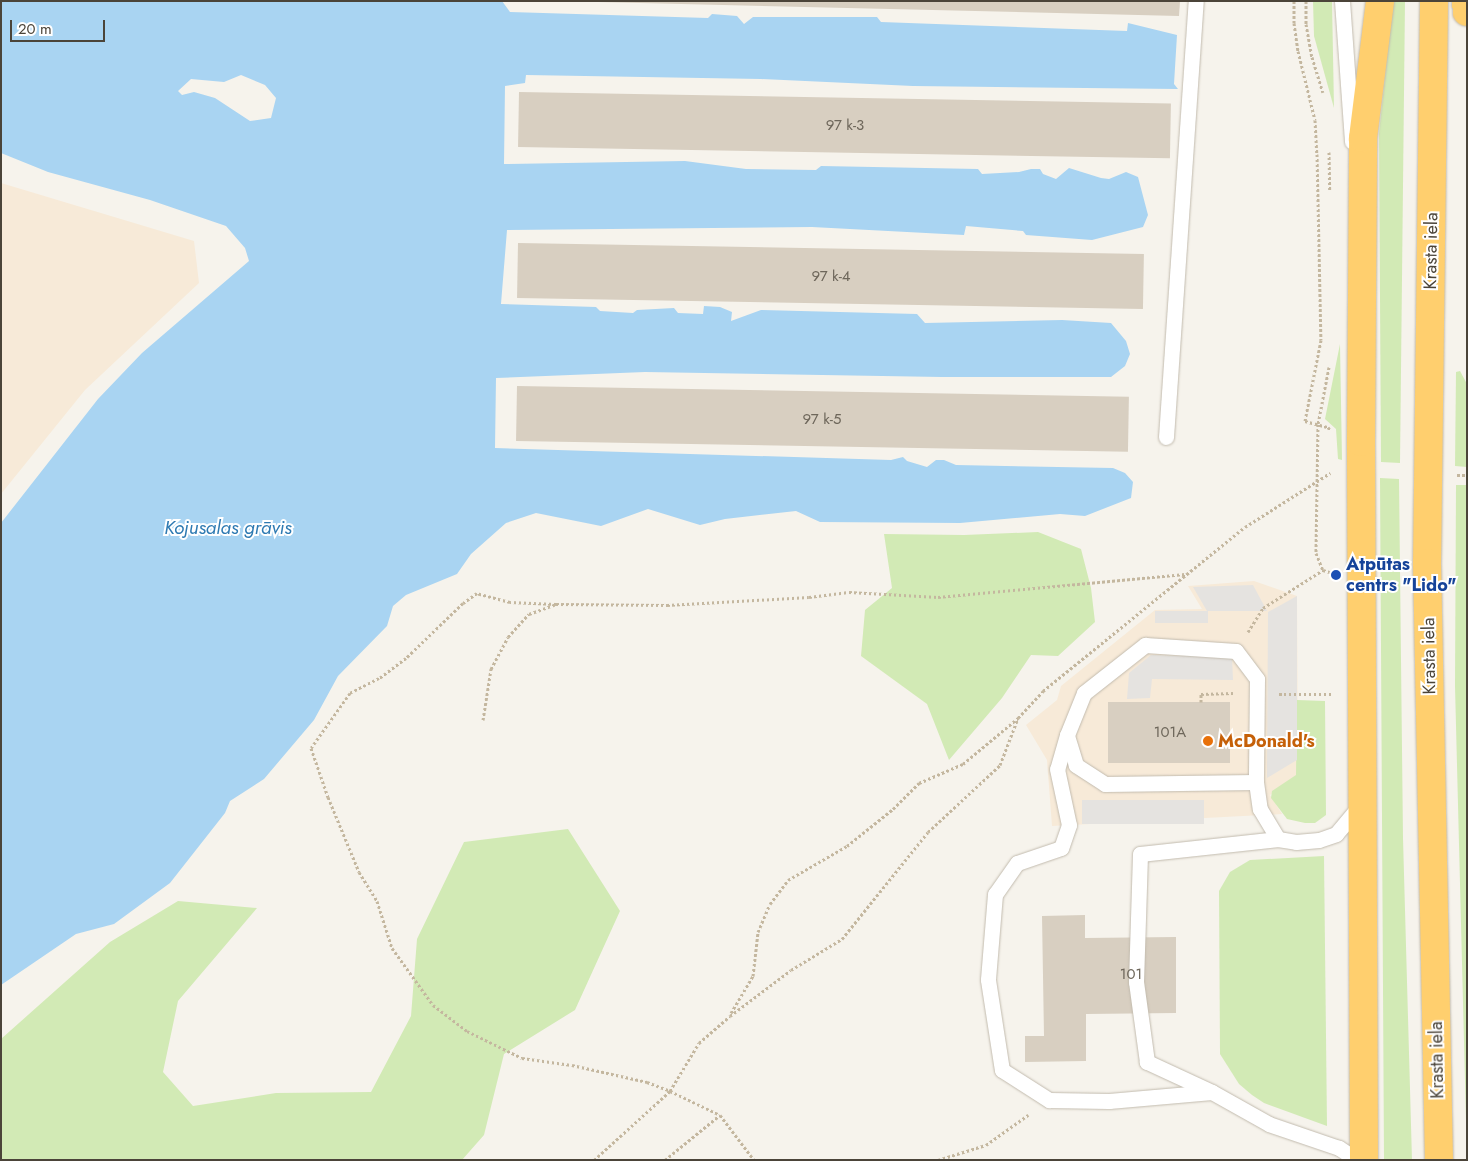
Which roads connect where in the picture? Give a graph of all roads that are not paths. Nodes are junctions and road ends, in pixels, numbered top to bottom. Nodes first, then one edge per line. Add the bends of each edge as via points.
1 (1196, 1) edge
2 (1342, 1) edge
3 (1380, 1) edge
4 (1434, 1) edge
5 (1466, 1) edge
6 (1467, 12) edge
7 (1362, 274) junction
8 (1166, 437) dead end
9 (1067, 735) junction
10 (1256, 782) junction
11 (1364, 801) junction
12 (1278, 839) junction
13 (1212, 1092) junction
14 (1357, 1160) edge
15 (1364, 1160) edge
16 (1439, 1160) edge

1 - 8 lane
2 - 7 lane
3 - 7 highway via 1363,138
4 - 16 highway, Krasta iela via 1427,563
5 - 6 highway
7 - 11 highway
9 - 10 lane via 1076,765 1105,784
9 - 10 lane via 1084,693 1145,645 1236,651 1256,679
9 - 13 lane via 1057,769 1069,826 1061,848 1017,862 996,894 988,980 1002,1070 1049,1100 1109,1101
10 - 12 lane via 1260,809
11 - 12 lane via 1336,834 1319,840 1296,842
11 - 15 highway
12 - 13 lane via 1140,854 1136,982 1148,1062
13 - 14 lane via 1269,1124 1339,1148

